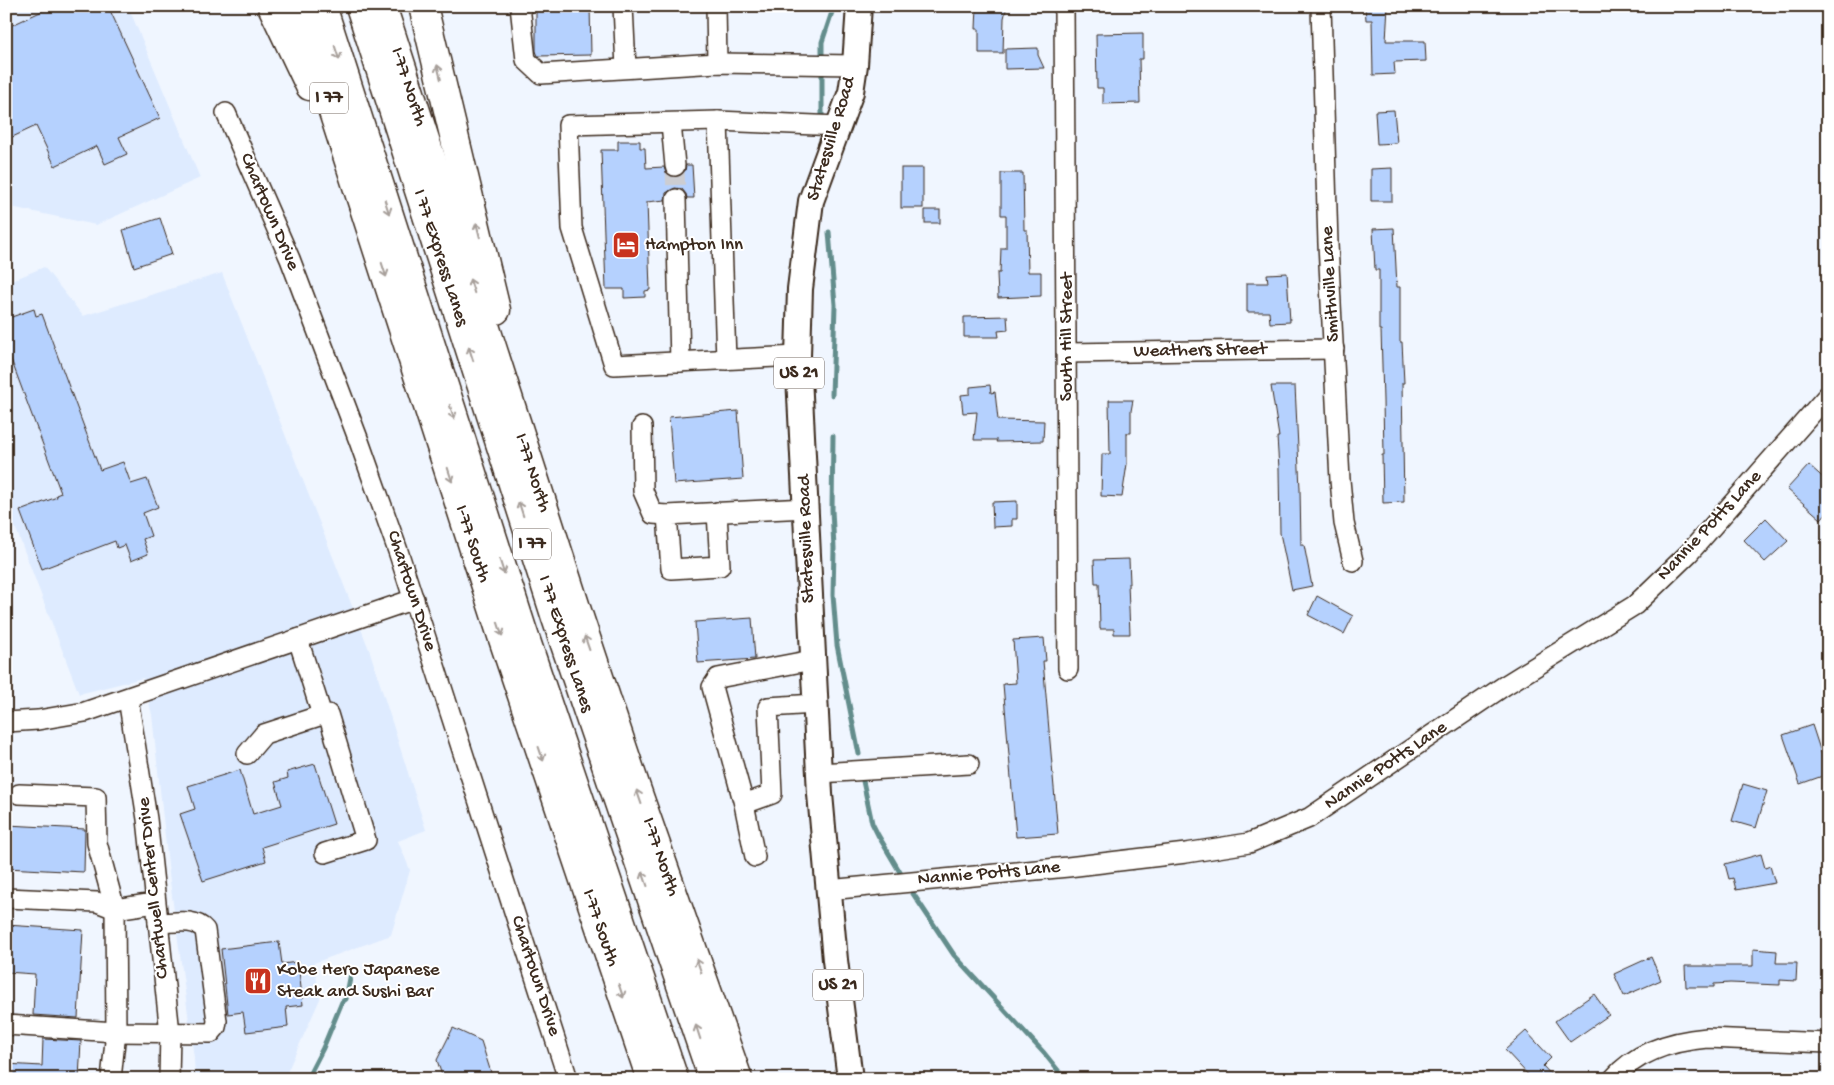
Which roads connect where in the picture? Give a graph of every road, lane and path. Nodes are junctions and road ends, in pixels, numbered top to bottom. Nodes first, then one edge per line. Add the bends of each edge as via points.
1 (272, 6) edge
2 (299, 6) edge
3 (322, 6) edge
4 (360, 6) edge
5 (382, 6) edge
6 (423, 6) edge
7 (520, 6) edge
8 (622, 6) edge
9 (716, 6) edge
10 (859, 6) edge
11 (1064, 6) edge
12 (1321, 6) edge
13 (717, 63) junction
14 (855, 65) junction
15 (626, 68) junction
16 (226, 113) dead end
17 (718, 122) junction
18 (671, 123) junction
19 (839, 126) junction
20 (675, 166) tunnel mouth
21 (358, 190) junction
22 (676, 199) tunnel mouth
23 (1334, 349) junction
24 (1067, 353) junction
25 (798, 356) junction
26 (726, 360) junction
27 (680, 362) junction
28 (1828, 395) edge
29 (642, 426) dead end
30 (530, 466) junction
31 (806, 508) junction
32 (717, 512) junction
33 (667, 515) junction
34 (1353, 561) dead end
35 (414, 599) junction
36 (298, 639) junction
37 (812, 660) junction
38 (1068, 668) dead end
39 (128, 698) junction
40 (815, 704) junction
41 (322, 716) junction
42 (6, 722) edge
43 (246, 754) dead end
44 (969, 764) dead end
45 (819, 774) junction
46 (19, 794) dead end
47 (744, 804) junction
48 (325, 853) dead end
49 (755, 857) dead end
50 (828, 890) junction
51 (6, 898) edge
52 (155, 903) junction
53 (114, 909) junction
54 (158, 924) junction
55 (6, 1026) edge
56 (116, 1032) junction
57 (170, 1033) junction
58 (1828, 1043) edge
59 (111, 1079) edge
60 (169, 1079) edge
61 (568, 1079) edge
62 (651, 1079) edge
63 (674, 1079) edge
64 (713, 1079) edge
65 (738, 1079) edge
66 (850, 1079) edge
67 (1613, 1079) edge

1 - 21 highway
2 - 21 highway, I-77 South / I 77
3 -> 63 highway, I 77 Express Lanes / I 77 via 520,620
64 -> 4 highway, I 77 Express Lanes / I 77 via 556,618
30 -> 5 highway, I-77 North / I 77
30 -> 6 highway via 488,274
7 - 15 street via 526,60 541,74
8 - 15 street
9 - 13 street
10 - 14 main road, Statesville Road / US 21
11 - 24 street, South Hill Street
12 - 23 street, Smithville Lane
13 - 14 street
13 - 15 street
14 - 19 main road, Statesville Road / US 21 via 851,92
16 - 35 street, Chartown Drive via 293,268 359,440
17 - 18 street
17 - 19 street
17 - 26 street
18 - 20 street
18 - 27 street via 568,125 572,228 614,365
19 - 25 main road, Statesville Road / US 21 via 811,201 800,289
21 -> 62 highway, I-77 South / I 77 via 502,636
22 - 27 street
23 - 24 street, Weathers Street
23 - 34 street, Smithville Lane via 1344,523
24 - 38 street, South Hill Street
25 - 26 street
25 - 31 main road, Statesville Road / US 21
26 - 27 street
28 - 50 street, Nannie Potts Lane via 1689,553 1634,605 1504,686 1309,818 1250,844 1068,867
29 - 33 street via 643,491 653,514
65 -> 30 highway, I-77 North / I 77 via 636,788
31 - 32 street
31 - 37 main road, Statesville Road / US 21
32 - 33 street
32 - 33 street via 720,566 671,569
35 - 36 street
35 - 61 street, Chartown Drive
36 - 39 street
36 - 41 street
37 - 40 main road, Statesville Road / US 21
37 - 47 street via 718,678 712,687
39 - 42 street via 67,716
39 - 52 street, Chartwell Center Drive via 147,819
40 - 45 main road, Statesville Road / US 21
40 - 47 street via 768,708 772,794
41 - 43 street via 264,734
41 - 48 street via 328,714 366,840
44 - 45 street
45 - 50 main road, Statesville Road / US 21
46 - 53 street via 96,797 97,843
47 - 49 street
50 - 66 main road, Statesville Road / US 21
51 - 53 street via 97,902
52 - 53 street
52 - 54 street, Chartwell Center Drive
53 - 56 street
54 - 57 street, Chartwell Center Drive
54 - 57 street via 194,922 205,930 217,1021 211,1032
55 - 56 street
56 - 57 street
56 - 59 street
57 - 60 street, Chartwell Center Drive
58 - 67 street via 1690,1039 1658,1047 1638,1057

